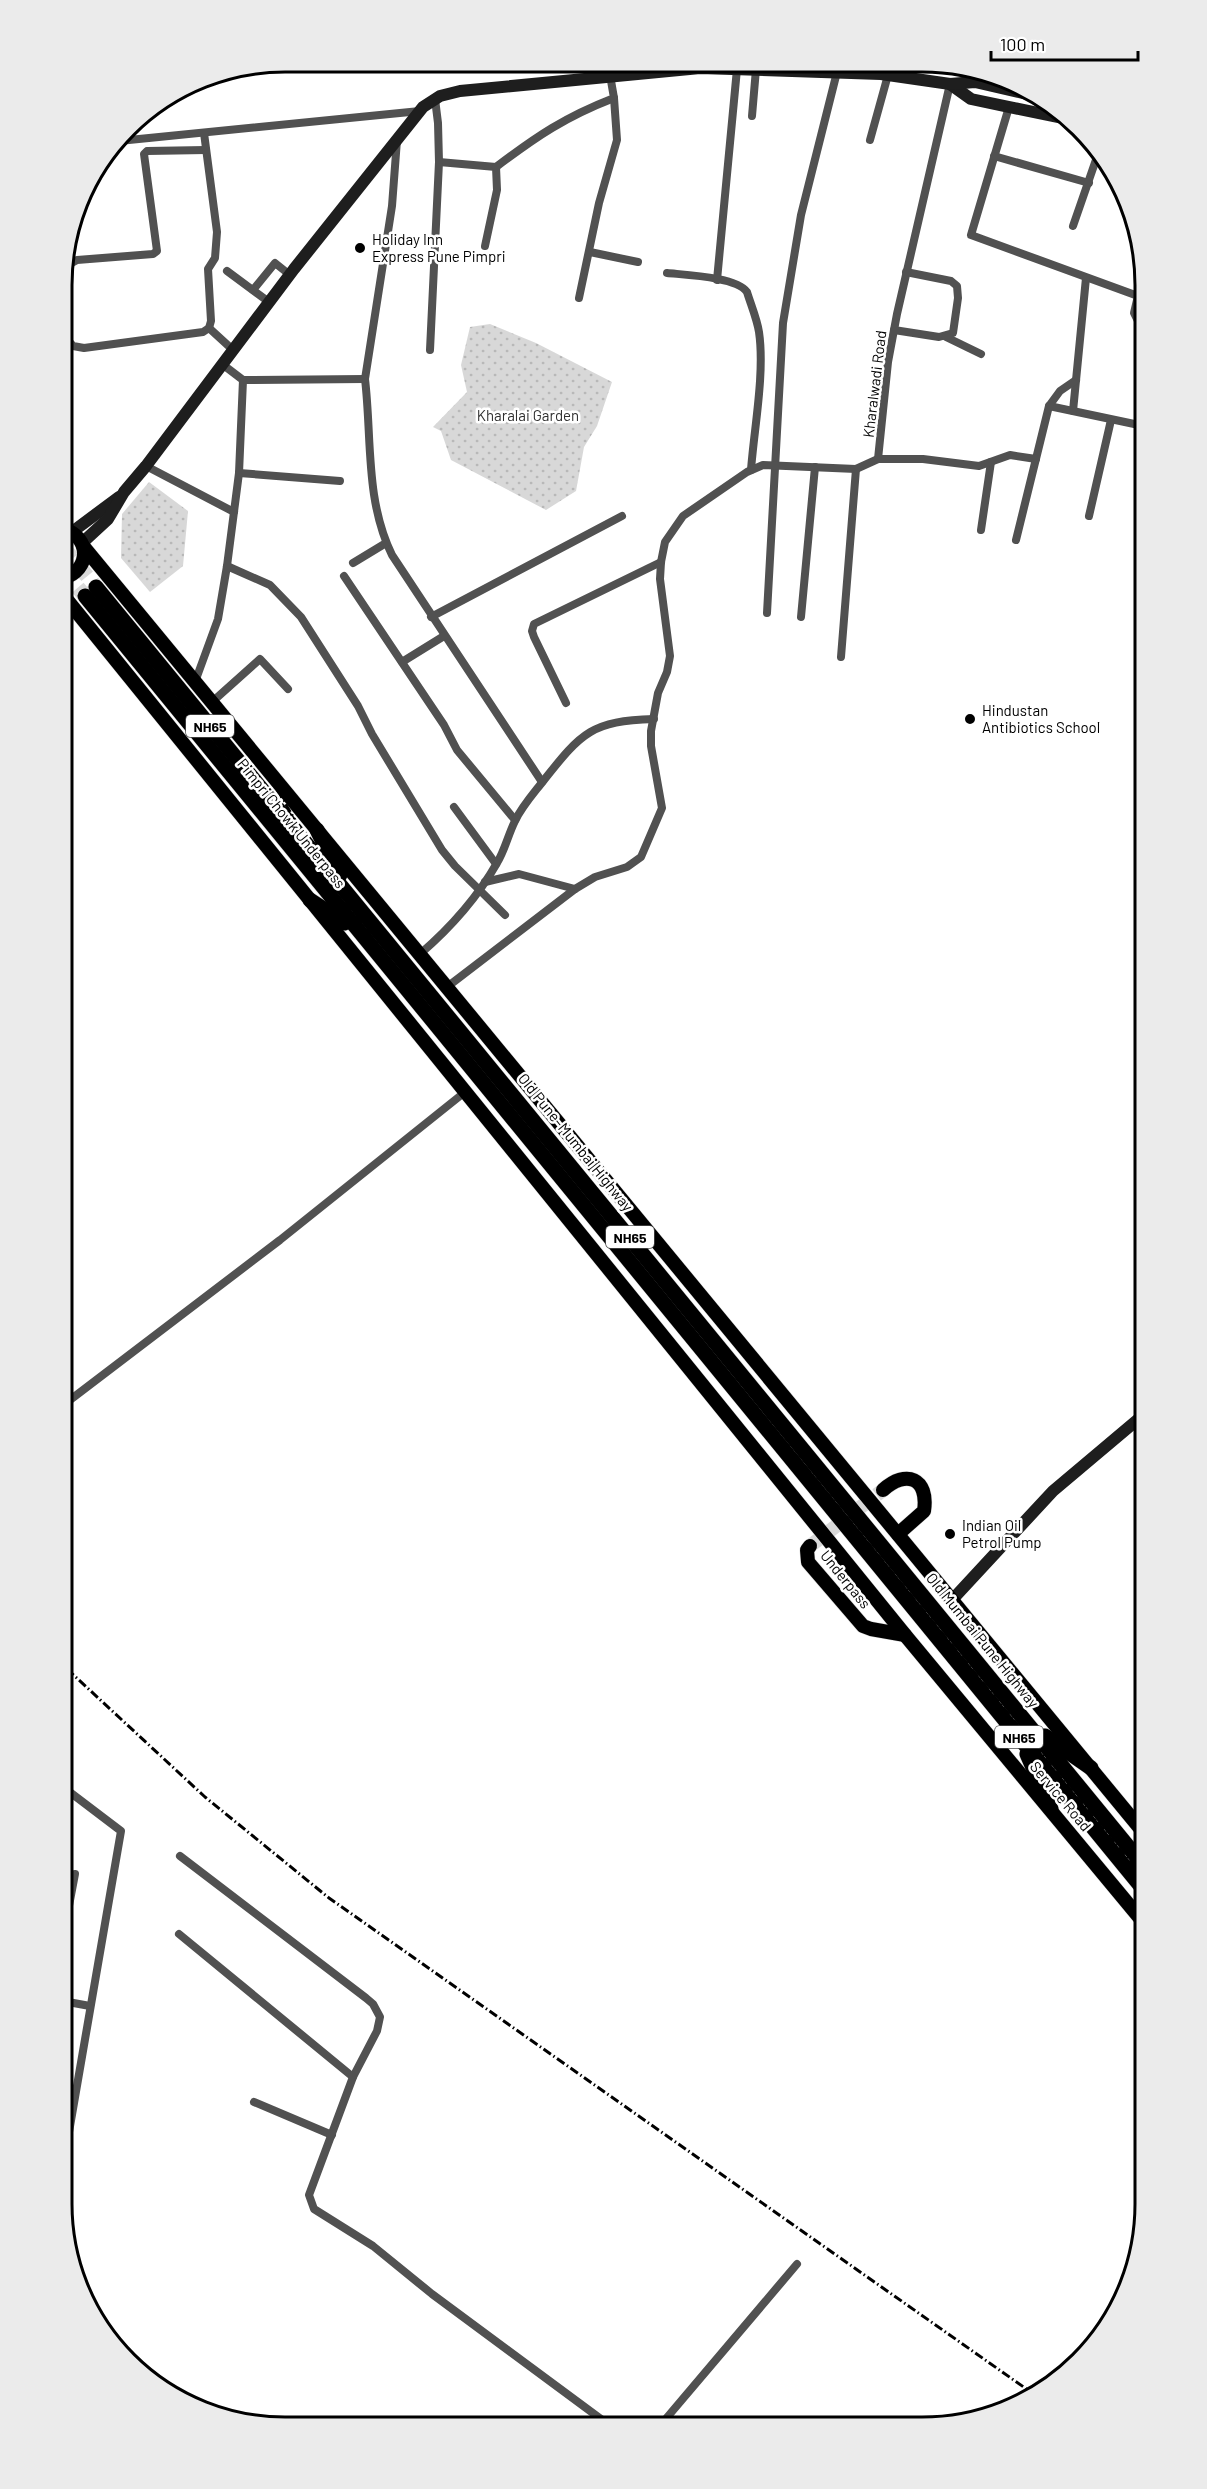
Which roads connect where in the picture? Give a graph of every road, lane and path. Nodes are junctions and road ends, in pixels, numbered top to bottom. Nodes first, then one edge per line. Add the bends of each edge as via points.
1 (593, 72) edge
2 (634, 72) edge
3 (737, 72) edge
4 (756, 72) edge
5 (837, 72) joint
6 (610, 75) junction
7 (888, 75) junction
8 (593, 77) junction
9 (950, 84) junction
10 (1007, 89) edge
11 (614, 98) junction
12 (435, 99) junction
13 (1009, 107) junction
14 (420, 111) junction
15 (752, 116) dead end
16 (1052, 116) edge
17 (204, 132) junction
18 (129, 140) edge
19 (397, 140) junction
20 (870, 140) dead end
21 (206, 150) junction
22 (994, 156) junction
23 (1096, 161) edge
24 (439, 162) junction
25 (496, 167) junction
26 (1089, 183) junction
27 (1073, 226) dead end
28 (485, 246) dead end
29 (590, 252) junction
30 (73, 262) edge
31 (638, 262) dead end
32 (227, 271) dead end
33 (906, 272) junction
34 (667, 273) dead end
35 (290, 275) junction
36 (1086, 278) junction
37 (717, 280) junction
38 (253, 290) junction
39 (1135, 295) edge
40 (579, 298) dead end
41 (269, 302) junction
42 (209, 328) junction
43 (894, 330) junction
44 (946, 337) junction
45 (72, 345) edge
46 (233, 350) junction
47 (430, 350) dead end
48 (981, 354) dead end
49 (222, 364) junction
50 (365, 379) junction
51 (243, 380) junction
52 (1076, 380) junction
53 (1049, 406) junction
54 (1072, 411) junction
55 (1111, 420) junction
56 (1135, 424) edge
57 (878, 459) junction
58 (1036, 459) junction
59 (991, 462) junction
60 (775, 465) junction
61 (147, 466) junction
62 (815, 467) junction
63 (856, 469) junction
64 (751, 470) junction
65 (239, 473) junction
66 (340, 481) dead end
67 (124, 492) junction
68 (234, 512) junction
69 (622, 516) dead end
70 (1089, 516) dead end
71 (72, 526) edge
72 (981, 530) dead end
73 (72, 534) edge
74 (1016, 540) dead end
75 (386, 543) junction
76 (83, 545) junction
77 (661, 562) junction
78 (353, 563) dead end
79 (227, 566) junction
80 (72, 574) edge
81 (344, 576) dead end
82 (72, 607) tunnel mouth
83 (767, 613) dead end
84 (801, 616) dead end
85 (431, 617) junction
86 (444, 636) junction
87 (842, 657) dead end
88 (402, 662) junction
89 (195, 682) junction
90 (288, 689) dead end
91 (212, 702) junction
92 (566, 704) dead end
93 (654, 719) junction
94 (542, 782) junction
95 (454, 807) dead end
96 (515, 820) junction
97 (317, 830) junction
98 (496, 864) junction
99 (482, 885) junction
100 (575, 889) junction
101 (352, 899) junction
102 (310, 900) junction
103 (504, 915) dead end
104 (357, 932) junction
105 (420, 954) junction
106 (447, 987) junction
107 (465, 1092) junction
108 (72, 1398) edge
109 (1135, 1422) edge
110 (883, 1490) tunnel mouth
111 (897, 1534) junction
112 (810, 1546) dead end
113 (908, 1576) joint
114 (952, 1600) junction
115 (905, 1635) junction
116 (1024, 1731) junction
117 (1091, 1768) junction
118 (72, 1793) edge
119 (1050, 1809) junction
120 (1135, 1822) edge
121 (180, 1856) dead end
122 (1135, 1856) edge
123 (75, 1874) dead end
124 (1135, 1878) edge
125 (72, 1890) edge
126 (1135, 1912) edge
127 (179, 1934) dead end
128 (72, 2003) edge
129 (90, 2006) junction
130 (353, 2077) junction
131 (254, 2102) dead end
132 (72, 2114) edge
133 (332, 2135) junction
134 (798, 2264) dead end
135 (598, 2417) edge
136 (667, 2417) edge

1 - 8 street
2 - 6 street
3 - 37 street
4 - 15 street
5 - 7 street
5 - 60 street via 793,258 780,357
6 - 8 street
6 - 11 street
7 - 9 street
7 - 20 street
8 - 12 street via 460,91
9 - 10 street via 975,82
9 - 13 street via 971,99
9 - 33 street, Kharalwadi Road
11 - 25 street via 550,128
11 - 29 street via 617,140
12 - 14 street
12 - 24 street
13 - 16 street
13 - 22 street
14 - 17 street
14 - 19 street
17 - 18 street
17 - 21 street
19 - 35 street
19 - 50 street via 392,206
21 - 30 street via 144,154 157,251
21 - 42 street via 217,232 215,258 208,269
22 - 26 street
22 - 36 street via 971,235
23 - 26 street
24 - 25 street
24 - 47 street
25 - 28 street via 497,190
26 - 27 street
29 - 31 street
29 - 40 street
32 - 38 street
33 - 43 street, Kharalwadi Road
33 - 44 street via 957,285 953,333
34 - 37 street
35 - 38 street via 275,263
35 - 41 street
36 - 39 street
36 - 52 street
37 - 64 street via 744,287 759,330 760,370
38 - 41 street
41 - 46 street
42 - 45 street via 203,332 84,348
42 - 46 street
43 - 44 street
43 - 57 street, Kharalwadi Road
44 - 48 street
46 - 49 street
49 - 51 street
49 - 61 street
50 - 51 street
50 - 75 street via 373,498
51 - 65 street
52 - 53 street via 1060,391
52 - 54 street
53 - 54 street
53 - 58 street
54 - 55 street
55 - 56 street
55 - 70 street
57 - 59 street via 923,459 979,466
57 - 63 street, Kharalwadi Road
58 - 59 street via 1010,455
58 - 74 street
59 - 72 street
60 - 62 street, Kharalwadi Road
60 - 64 street, Kharalwadi Road
60 - 83 street
61 - 67 street
61 - 68 street
62 - 63 street, Kharalwadi Road
62 - 84 street
63 - 87 street
64 - 77 street, Kharalwadi Road via 683,516 665,542
65 - 66 street
65 - 68 street
67 - 71 street
67 - 76 street via 108,519
68 - 79 street
69 - 85 street
73 - 76 main road
75 - 78 street
75 - 85 street
76 - 80 main road via 82,565
76 - 89 main road
77 - 92 street via 534,624 534,637
77 - 93 street, Kharalwadi Road via 670,656
79 - 89 street via 218,619
79 - 99 street via 270,585 301,617 442,850 455,866
81 - 88 street
82 - 102 main road, Service Road
85 - 86 street
86 - 88 street
86 - 94 street
88 - 96 street via 457,750
89 - 91 main road
90 - 91 street via 260,659
91 - 97 main road
93 - 94 street via 622,720 592,730 570,746
93 - 100 street, Kharalwadi Road via 651,746 662,808 641,857
94 - 96 street
95 - 98 street
96 - 98 street
97 - 101 highway
97 - 105 main road
98 - 99 street
99 - 100 street via 519,874
99 - 103 street
99 - 105 street via 441,936
100 - 106 street, Kharalwadi Road
101 - 104 highway, Pimpri Chowk Underpass / NH65 via 90,592
101 - 113 highway, Old Pune–Mumbai Highway / NH65
102 - 104 highway
102 - 107 main road, Service Road
104 - 116 highway, Old Mumbai Pune Highway / NH65 via 894,1585
105 - 106 main road
106 - 111 main road
107 - 108 street
107 - 115 main road, Service Road
109 - 114 street via 1053,1491
110 - 111 main road via 909,1478 925,1493 924,1511
111 - 114 main road
112 - 115 main road, Underpass via 808,1562 863,1626
113 - 116 highway, Old Mumbai Pune Highway / NH65
114 - 117 main road
115 - 119 main road, Service Road
116 - 117 highway
116 - 119 highway
116 - 122 highway, Old Mumbai Pune Highway / NH65
116 - 124 highway, Old Mumbai Pune Highway / NH65
117 - 120 main road
118 - 129 street via 121,1831
119 - 126 main road, Service Road
121 - 130 street via 373,2004 380,2024
123 - 125 street
127 - 130 street
128 - 129 street
129 - 132 street
130 - 133 street
131 - 133 street
133 - 135 street via 309,2195 314,2209 373,2246
134 - 136 street

